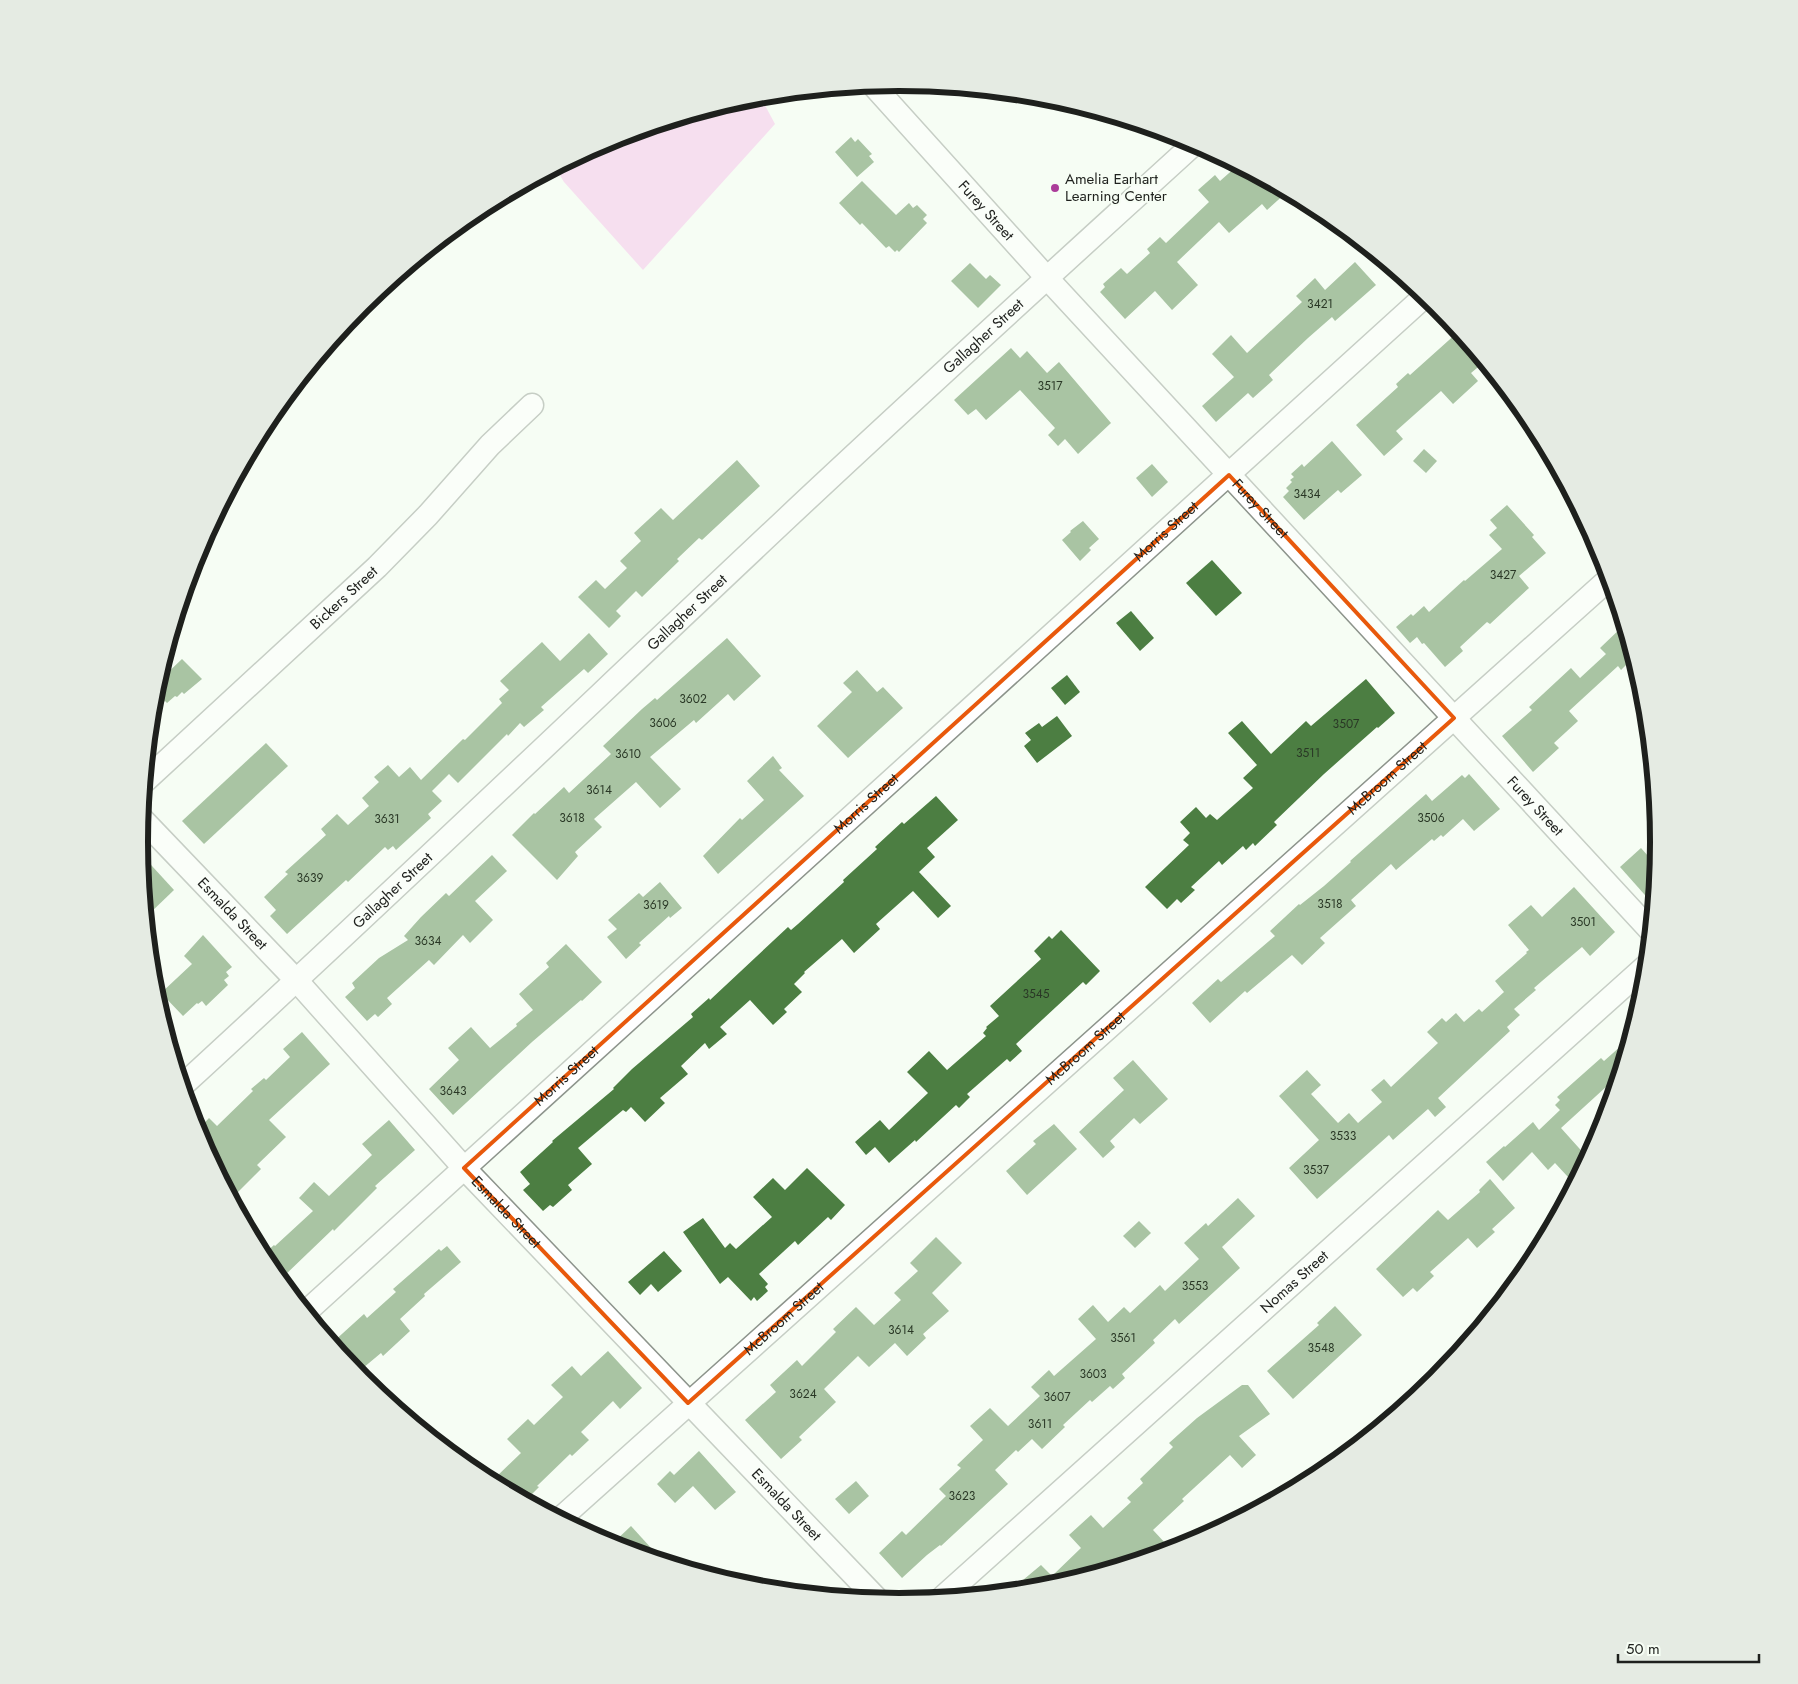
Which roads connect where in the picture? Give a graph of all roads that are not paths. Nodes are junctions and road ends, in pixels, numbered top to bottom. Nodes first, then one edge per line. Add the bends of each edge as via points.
1 (878, 92) edge
2 (1188, 149) edge
3 (1046, 278) junction
4 (1419, 301) edge
5 (532, 405) dead end
6 (1229, 475) junction
7 (1604, 584) edge
8 (1454, 718) junction
9 (152, 775) edge
10 (149, 826) edge
11 (1645, 924) edge
12 (1637, 974) edge
13 (297, 981) junction
14 (187, 1081) edge
15 (464, 1168) junction
16 (310, 1308) edge
17 (688, 1403) junction
18 (565, 1514) edge
19 (950, 1591) edge
20 (870, 1592) edge

1 - 3 street, Furey Street
2 - 3 street, Gallagher Street
3 - 6 street, Furey Street
3 - 13 street, Gallagher Street
4 - 6 street, Morris Street
5 - 9 street, Bickers Street via 490,445 377,567
6 - 8 street, Furey Street
6 - 15 street, Morris Street
7 - 8 street, McBroom Street
8 - 11 street, Furey Street
8 - 17 street, McBroom Street
10 - 13 street, Esmalda Street
12 - 19 street, Nomas Street
13 - 14 street, Gallagher Street
13 - 15 street, Esmalda Street
15 - 16 street, Morris Street
15 - 17 street, Esmalda Street
17 - 18 street, McBroom Street
17 - 20 street, Esmalda Street

